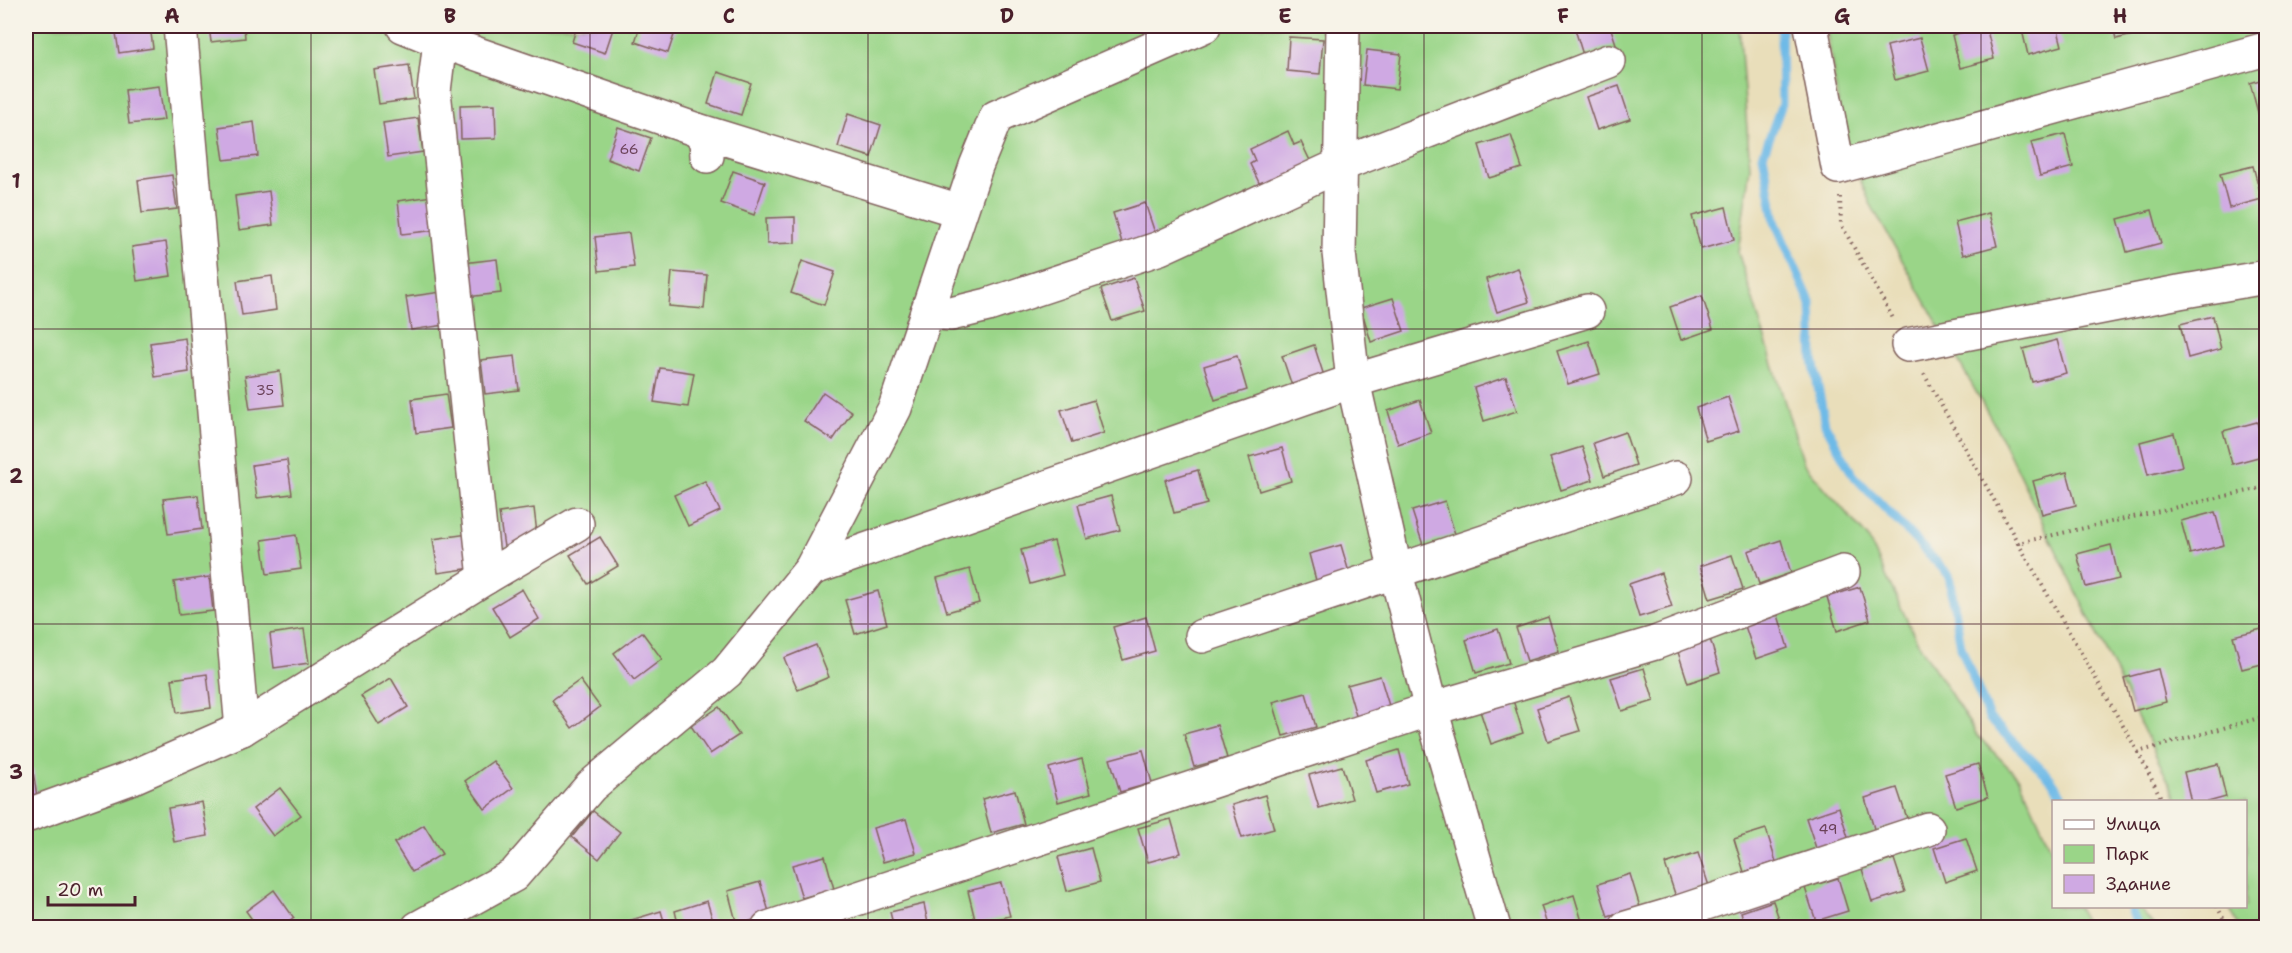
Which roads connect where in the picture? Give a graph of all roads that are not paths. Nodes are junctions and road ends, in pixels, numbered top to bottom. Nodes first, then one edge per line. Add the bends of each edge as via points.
1 (180, 26) edge
2 (403, 26) edge
3 (1204, 26) edge
4 (1343, 26) edge
5 (1811, 26) edge
6 (440, 41) junction
7 (2266, 49) edge
8 (1609, 61) dead end
9 (1340, 165) junction
10 (960, 211) junction
11 (2266, 277) edge
12 (1587, 311) dead end
13 (927, 312) junction
14 (1908, 345) road end
15 (1353, 381) junction
16 (1676, 478) dead end
17 (577, 524) dead end
18 (811, 569) junction
19 (1843, 572) dead end
20 (1396, 573) junction
21 (485, 578) junction
22 (1202, 636) dead end
23 (1431, 709) junction
24 (242, 729) junction
25 (26, 816) edge
26 (1928, 829) dead end
27 (418, 927) edge
28 (768, 927) edge
29 (1494, 927) edge
30 (1626, 927) edge

1 - 24 lane
2 - 6 lane
3 - 10 lane via 996,117
4 - 9 lane
5 - 7 lane via 1838,166
6 - 10 lane via 702,143
6 - 21 lane via 434,91
8 - 9 lane
9 - 13 lane via 1160,248 988,305 951,314
9 - 15 lane via 1340,253
10 - 13 lane
11 - 14 lane
12 - 15 lane
13 - 18 lane via 895,408
15 - 18 lane
15 - 20 lane
16 - 20 lane
17 - 21 lane
18 - 27 lane via 727,672 591,786 514,875
19 - 23 lane via 1655,643
20 - 22 lane
20 - 23 lane
21 - 24 lane
23 - 28 lane
23 - 29 lane
24 - 25 lane via 133,777
26 - 30 lane

